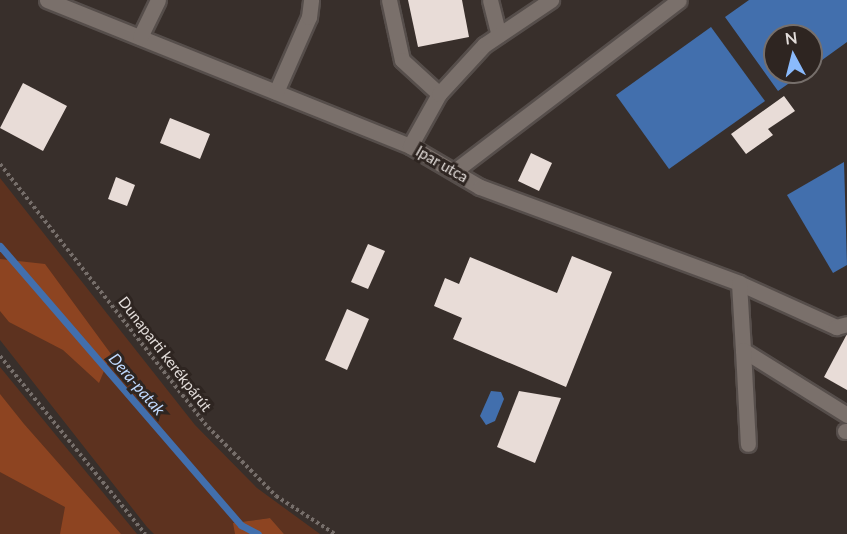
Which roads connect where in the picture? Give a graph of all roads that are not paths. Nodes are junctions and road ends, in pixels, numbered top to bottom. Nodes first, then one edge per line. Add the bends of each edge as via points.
1 (47, 0) edge
2 (158, 0) edge
3 (311, 0) edge
4 (389, 0) edge
5 (490, 0) edge
6 (679, 0) edge
7 (544, 3) edge
8 (499, 35) junction
9 (140, 37) junction
10 (276, 92) junction
11 (439, 94) junction
12 (410, 146) junction
13 (456, 170) junction
14 (739, 283) junction
15 (842, 326) edge
16 (743, 350) junction
17 (846, 426) edge
18 (748, 444) dead end

1 - 9 lane, Ipar utca
2 - 9 lane
3 - 10 lane via 309,17
4 - 11 lane via 402,60
5 - 8 lane
6 - 13 lane
7 - 8 lane
8 - 11 lane via 483,45
9 - 10 lane, Ipar utca
10 - 12 lane, Ipar utca
11 - 12 lane
12 - 13 lane, Ipar utca
13 - 14 lane, Ipar utca via 480,187
14 - 15 lane, Ipar utca
14 - 16 lane
16 - 17 lane
16 - 18 lane

